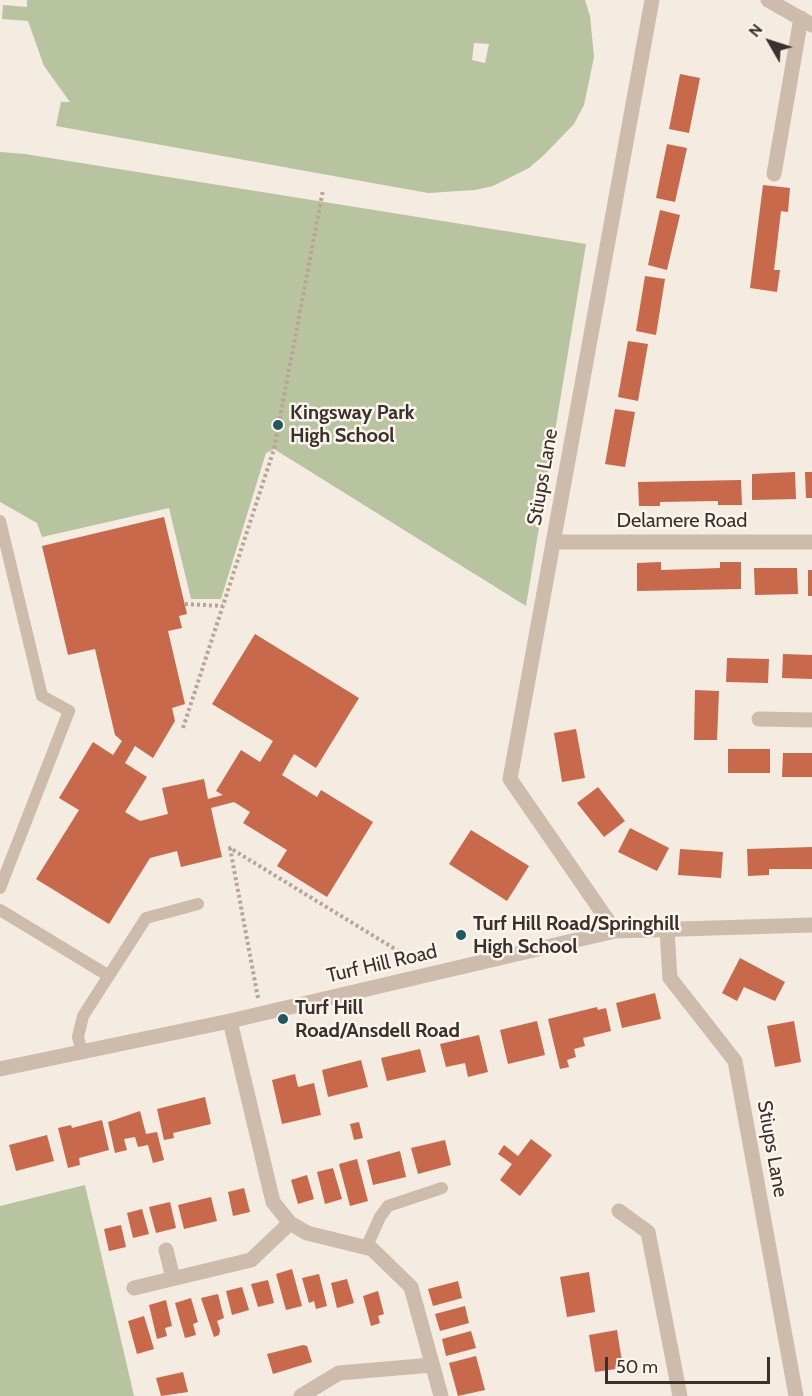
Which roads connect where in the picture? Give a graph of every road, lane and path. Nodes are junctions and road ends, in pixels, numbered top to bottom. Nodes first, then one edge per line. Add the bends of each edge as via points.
1 (652, 0) edge
2 (768, 0) edge
3 (807, 21) edge
4 (774, 174) dead end
5 (323, 190) dead end
6 (0, 521) edge
7 (553, 542) junction
8 (812, 542) edge
9 (185, 604) dead end
10 (223, 606) junction
11 (759, 719) dead end
12 (812, 720) edge
13 (183, 728) dead end
14 (0, 888) edge
15 (198, 904) dead end
16 (0, 910) edge
17 (812, 925) edge
18 (667, 930) junction
19 (615, 931) junction
20 (433, 974) junction
21 (109, 976) junction
22 (261, 1014) junction
23 (230, 1021) junction
24 (82, 1052) junction
25 (0, 1069) edge
26 (442, 1188) dead end
27 (619, 1211) dead end
28 (290, 1223) junction
29 (366, 1248) junction
30 (166, 1250) dead end
31 (173, 1278) junction
32 (134, 1288) dead end
33 (432, 1365) junction
34 (301, 1396) edge
35 (441, 1396) edge
36 (680, 1396) edge
37 (796, 1396) edge

1 - 7 street, Stiups Lane
2 - 3 street
3 - 4 street
5 - 10 path via 274,449
6 - 14 lane via 42,696 69,711
7 - 8 street, Delamere Road
7 - 19 street, Stiups Lane via 510,779
9 - 10 path
10 - 13 path
11 - 12 street
15 - 21 lane via 146,918
16 - 21 lane
17 - 18 street, Turf Hill Road
18 - 19 street, Turf Hill Road
18 - 37 street, Stiups Lane via 670,978 735,1061
19 - 20 street, Turf Hill Road
20 - 22 street, Turf Hill Road
20 - 22 path via 230,848
21 - 24 lane via 83,1016 78,1037
22 - 23 street, Turf Hill Road
23 - 24 street, Turf Hill Road
23 - 28 street via 273,1202
24 - 25 street, Turf Hill Road
26 - 29 lane via 388,1206
27 - 36 street via 648,1232
28 - 29 street via 307,1233
28 - 31 street via 251,1260
29 - 33 street via 372,1249 411,1287
30 - 31 street
31 - 32 street
33 - 34 street via 339,1372
33 - 35 street

